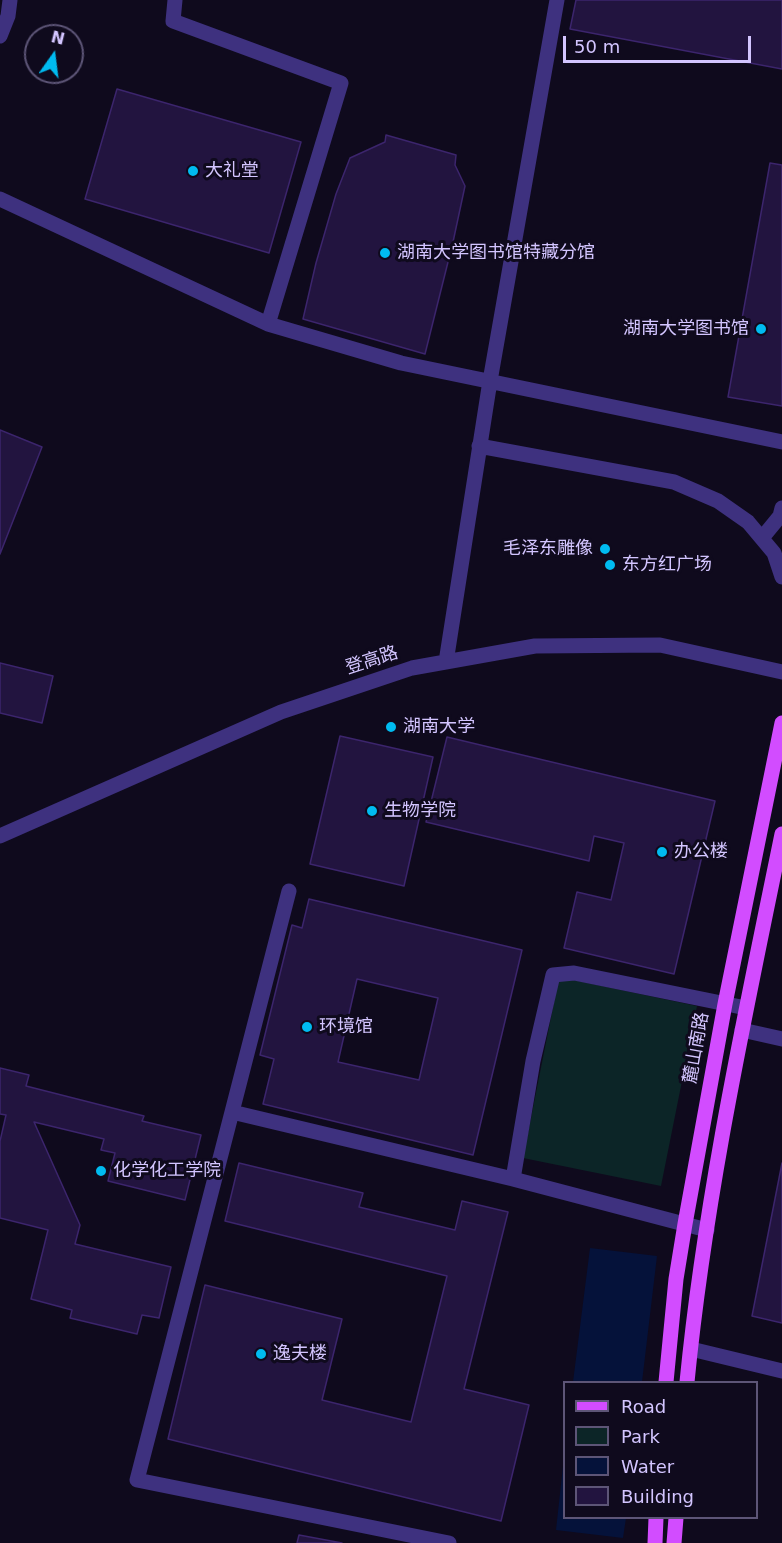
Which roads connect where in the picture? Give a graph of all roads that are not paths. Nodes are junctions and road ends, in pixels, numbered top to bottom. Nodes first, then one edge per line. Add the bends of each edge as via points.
1 (10, 0) edge
2 (174, 0) edge
3 (558, 0) edge
4 (0, 36) edge
5 (0, 199) edge
6 (268, 324) junction
7 (490, 381) junction
8 (782, 442) edge
9 (479, 446) junction
10 (782, 508) edge
11 (762, 538) junction
12 (782, 577) edge
13 (446, 662) junction
14 (782, 672) edge
15 (782, 723) edge
16 (782, 834) edge
17 (0, 836) edge
18 (289, 891) dead end
19 (724, 1004) junction
20 (746, 1008) junction
21 (742, 1030) junction
22 (782, 1039) edge
23 (232, 1112) junction
24 (513, 1179) junction
25 (685, 1224) junction
26 (707, 1230) junction
27 (691, 1349) junction
28 (782, 1371) edge
29 (666, 1381) edge
30 (687, 1381) edge
31 (656, 1519) edge
32 (676, 1519) edge
33 (449, 1543) edge
34 (655, 1543) edge
35 (674, 1543) edge

1 - 4 street
2 - 6 street via 172,21 341,83
3 - 7 street
5 - 6 street
6 - 7 street via 401,363
7 - 8 street
7 - 9 street
9 - 11 street via 674,482 718,501 748,522
9 - 13 street
10 - 11 street
11 - 12 street via 774,553
13 - 14 street, 登高路 via 535,646 660,645
13 - 17 street, 登高路 via 412,668 281,712
15 - 19 main road, 麓山南路
16 - 20 main road
18 - 23 street
19 - 20 street
19 - 24 street via 574,973 553,975 533,1061
19 - 25 main road, 麓山南路
20 - 21 main road
21 - 22 street
21 - 26 main road
23 - 24 street
23 - 33 street via 136,1480
24 - 25 street
25 - 26 street
25 - 29 main road, 麓山南路
26 - 27 main road
27 - 28 street
27 - 30 main road
31 - 34 main road
32 - 35 main road

